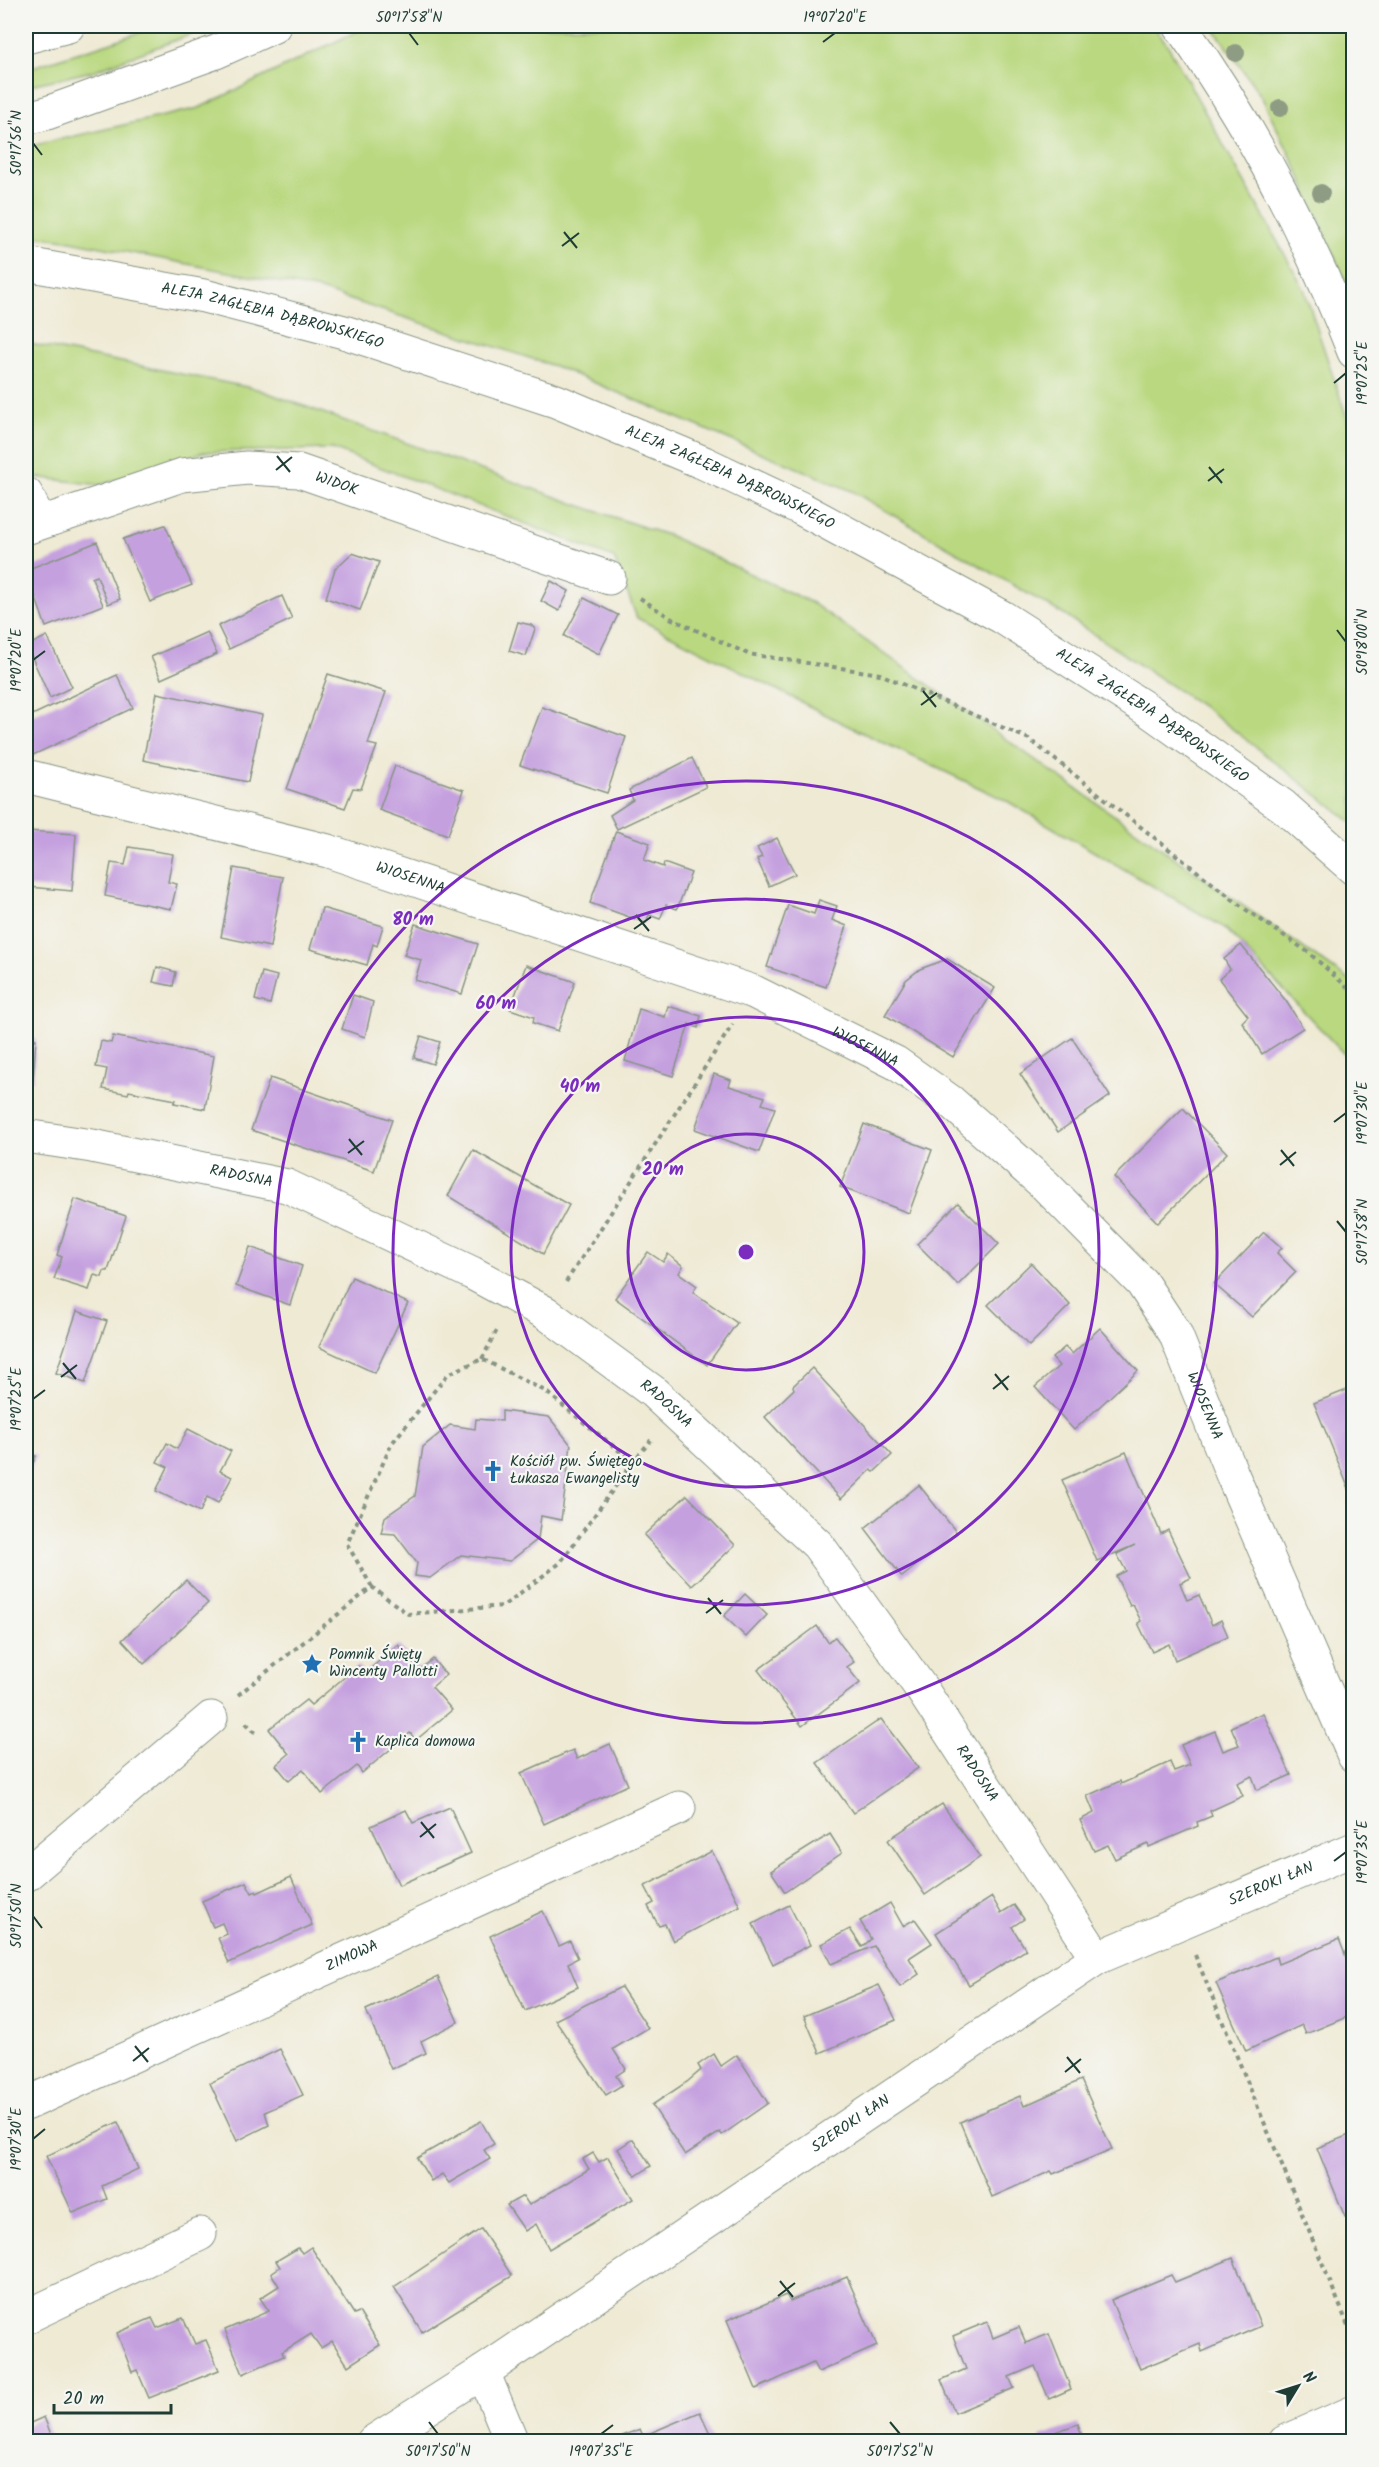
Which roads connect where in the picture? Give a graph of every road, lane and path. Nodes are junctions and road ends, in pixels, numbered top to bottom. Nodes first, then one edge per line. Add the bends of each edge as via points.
1 (68, 26) edge
2 (274, 26) edge
3 (1180, 26) edge
4 (26, 37) edge
5 (26, 118) edge
6 (26, 264) edge
7 (1353, 352) edge
8 (30, 515) edge
9 (609, 578) joint
10 (26, 776) edge
11 (1353, 869) edge
12 (754, 992) junction
13 (1353, 993) edge
14 (26, 1136) edge
15 (546, 1313) junction
16 (501, 1323) dead end
17 (482, 1359) junction
18 (657, 1432) dead end
19 (633, 1462) junction
20 (372, 1587) junction
21 (237, 1696) dead end
22 (226, 1718) joint
23 (256, 1733) dead end
24 (1353, 1756) edge
25 (679, 1808) dead end
26 (1353, 1849) edge
27 (26, 1875) edge
28 (1181, 1921) junction
29 (1097, 1958) junction
30 (26, 2104) edge
31 (200, 2235) dead end
32 (26, 2317) edge
33 (1353, 2340) edge
34 (483, 2372) junction
35 (1353, 2412) edge
36 (373, 2442) edge
37 (512, 2442) edge
38 (1285, 2442) edge

1 - 4 street
2 - 5 street via 216,52
3 - 7 street via 1248,133 1326,284
6 - 11 street, ALEJA ZAGŁĘBIA DĄBROWSKIEGO via 204,296 336,330 556,401 704,463 800,508 1002,617 1151,712 1283,806
8 - 9 street, WIDOK via 182,475 247,468 298,471
9 - 13 path via 672,619 748,654 880,674 1029,740 1245,909 1308,952
10 - 12 street, WIOSENNA via 328,851
12 - 15 path
12 - 24 street, WIOSENNA via 896,1063 951,1102 1045,1185 1142,1283 1175,1333
14 - 15 street, RADOSNA via 287,1186
15 - 29 street, RADOSNA via 652,1391 818,1545 921,1688
16 - 17 path
17 - 19 path via 545,1391
17 - 20 path via 448,1374 392,1443 347,1544
18 - 19 path
19 - 20 path via 560,1563 503,1606 408,1614
20 - 21 path
22 - 23 path
22 - 27 street
25 - 30 street, ZIMOWA
26 - 28 street, SZEROKI ŁAN
28 - 29 street, SZEROKI ŁAN
28 - 33 path
29 - 34 street, SZEROKI ŁAN
31 - 32 street
34 - 36 street, SZEROKI ŁAN
34 - 37 street
35 - 38 street

